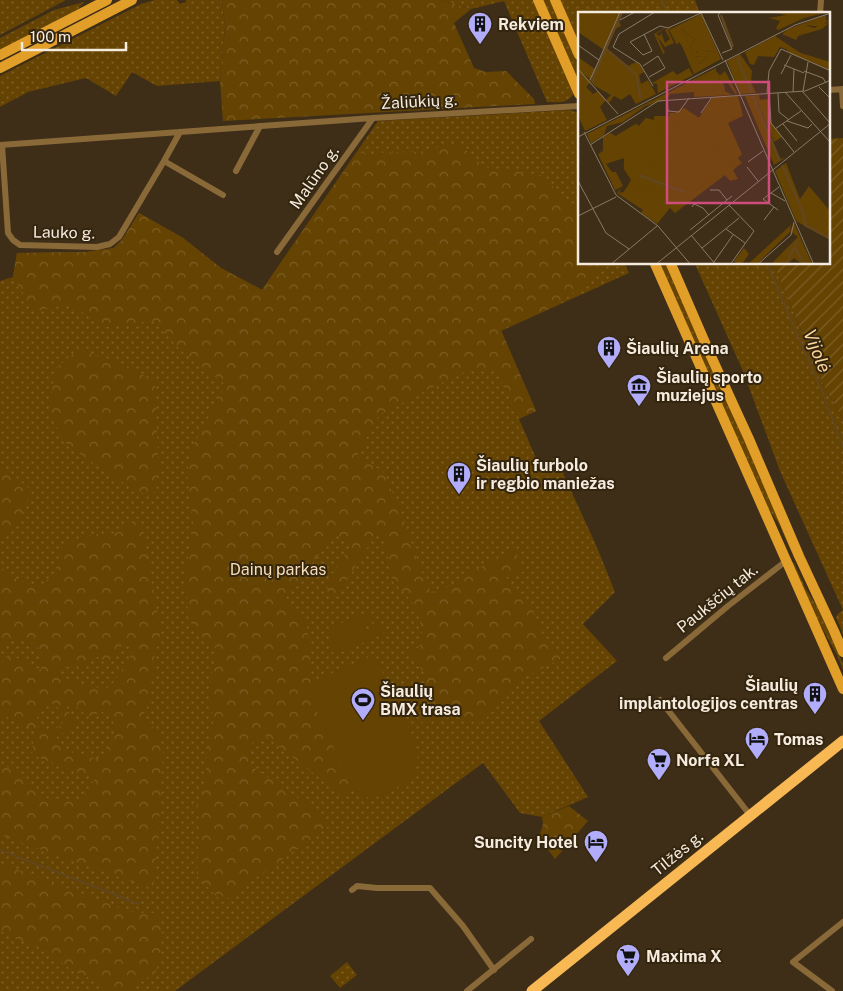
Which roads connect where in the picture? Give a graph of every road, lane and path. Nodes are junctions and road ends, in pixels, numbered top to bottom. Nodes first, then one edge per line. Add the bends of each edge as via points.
1 (107, 0) edge
2 (132, 0) edge
3 (538, 0) edge
4 (555, 0) edge
5 (10, 50) junction
6 (578, 53) edge
7 (0, 55) edge
8 (16, 60) junction
9 (0, 68) edge
10 (843, 89) edge
11 (830, 90) edge
12 (578, 92) edge
13 (578, 106) edge
14 (843, 106) edge
15 (372, 118) junction
16 (260, 126) junction
17 (180, 132) junction
18 (1, 145) edge
19 (164, 161) junction
20 (236, 172) dead end
21 (223, 195) dead end
22 (277, 252) dead end
23 (655, 265) edge
24 (671, 265) edge
25 (799, 556) junction
26 (786, 561) junction
27 (843, 652) edge
28 (666, 658) dead end
29 (843, 689) edge
30 (660, 700) dead end
31 (843, 741) edge
32 (750, 815) junction
33 (352, 890) dead end
34 (843, 922) edge
35 (531, 939) dead end
36 (494, 970) junction
37 (468, 991) edge
38 (532, 991) edge
39 (832, 991) edge

1 - 5 main road
2 - 8 main road
3 - 12 main road
4 - 6 main road
5 - 7 main road
5 - 8 main road
8 - 9 main road
10 - 11 street
10 - 14 street
13 - 15 street, Žaliūkių g.
15 - 16 street, Žaliūkių g.
15 - 22 street, Malūno g.
16 - 17 street, Žaliūkių g.
16 - 20 street
17 - 18 street, Žaliūkių g.
17 - 19 street, Lauko g.
18 - 19 street, Lauko g. via 8,234 20,245 97,247 110,244 119,237
19 - 21 street
23 - 26 main road
24 - 25 main road
25 - 26 main road
25 - 27 main road
26 - 28 street, Paukščių tak.
26 - 29 main road
30 - 32 street
31 - 32 highway, Tilžės g.
32 - 38 highway, Tilžės g.
33 - 36 street via 357,886 430,888 463,926
34 - 39 street via 793,962
35 - 36 street
36 - 37 street

